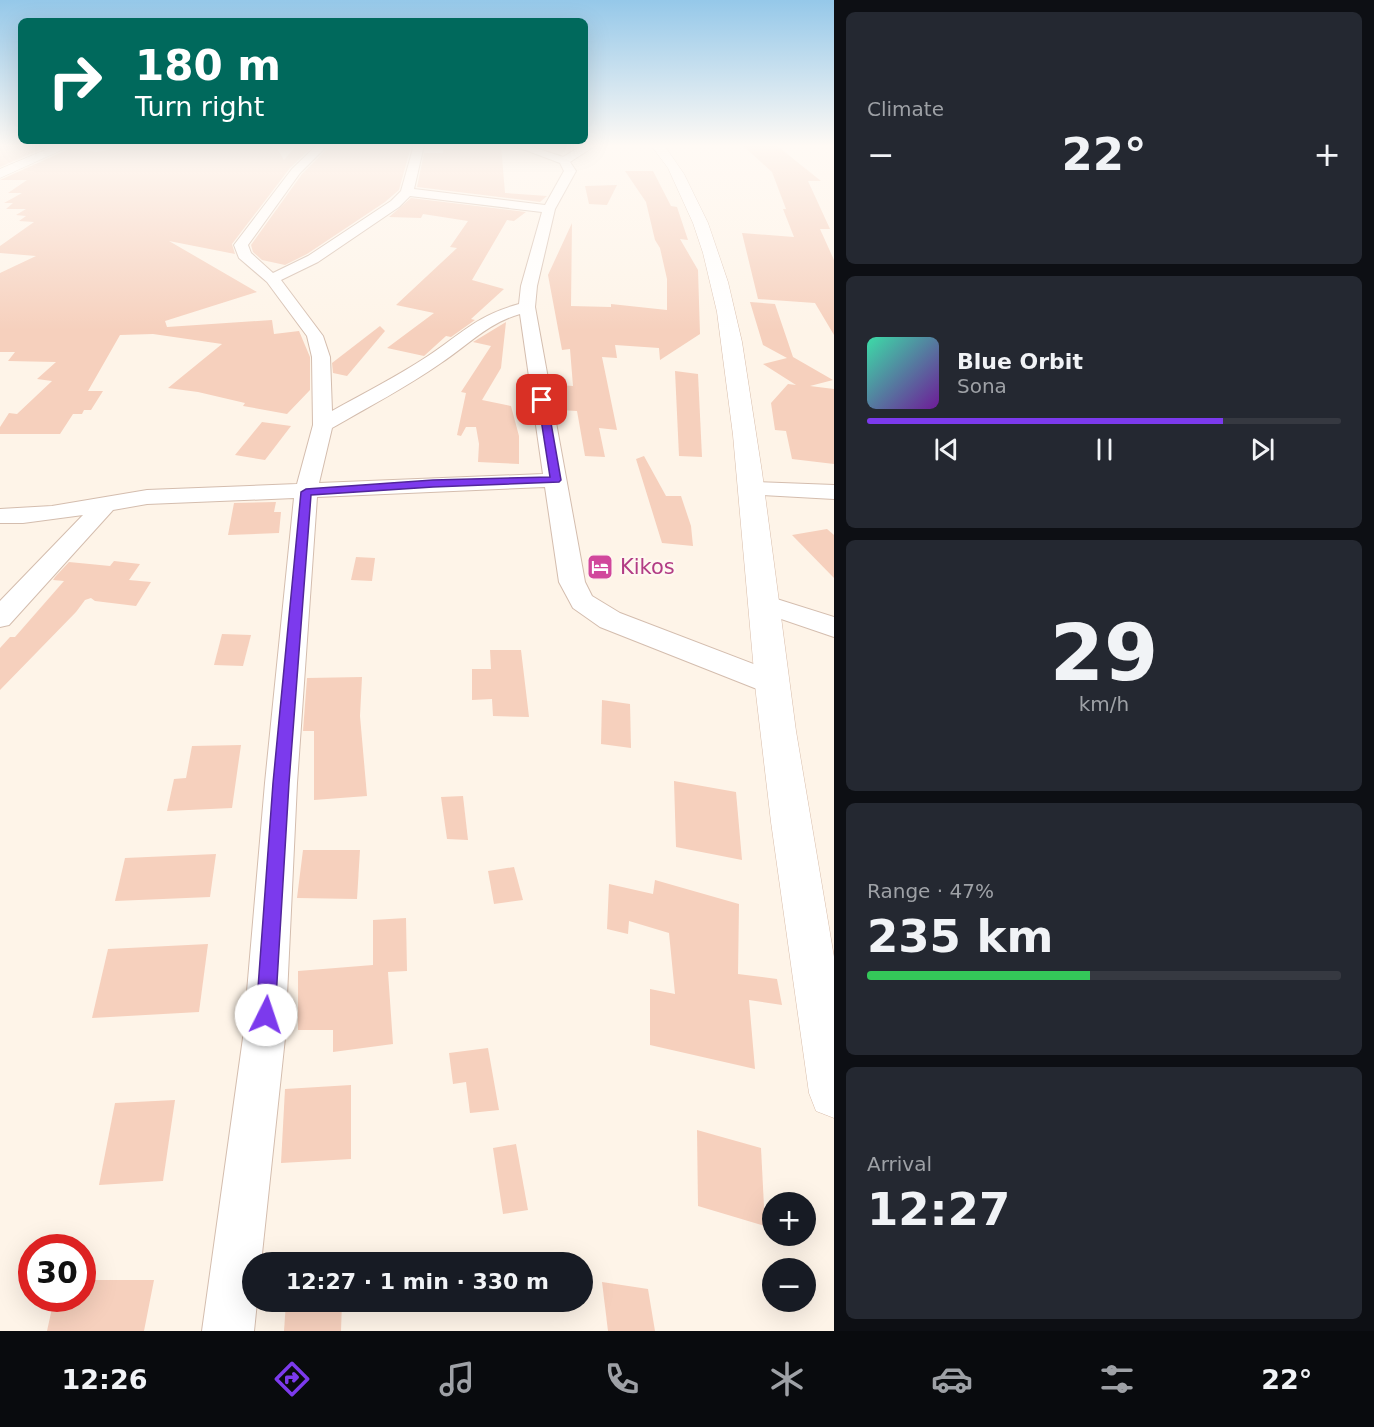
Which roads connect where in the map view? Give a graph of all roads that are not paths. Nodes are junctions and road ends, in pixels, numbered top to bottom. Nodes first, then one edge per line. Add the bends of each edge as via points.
1 (269, 207) edge
2 (390, 207) edge
3 (533, 207) edge
4 (694, 207) edge
5 (549, 209) joint
6 (272, 279) junction
7 (527, 307) junction
8 (323, 425) junction
9 (555, 480) junction
10 (752, 489) junction
11 (306, 492) junction
12 (834, 492) edge
13 (104, 506) junction
14 (0, 516) edge
15 (764, 604) junction
16 (0, 618) edge
17 (834, 627) edge
18 (772, 683) junction
19 (834, 1094) edge
20 (228, 1331) edge

1 - 6 street via 241,245 244,255
2 - 6 street via 313,259
3 - 5 street
4 - 10 street via 717,266 731,329
5 - 7 street
6 - 8 street via 315,336 321,357
7 - 8 street via 480,325 434,360
7 - 9 street
8 - 11 street
9 - 11 street
9 - 18 street via 572,582 582,602 610,620
10 - 12 street
10 - 15 street
11 - 13 street via 147,497
11 - 20 street via 264,1038
13 - 14 street
13 - 16 street
15 - 17 street
15 - 18 street
18 - 19 street via 792,840

